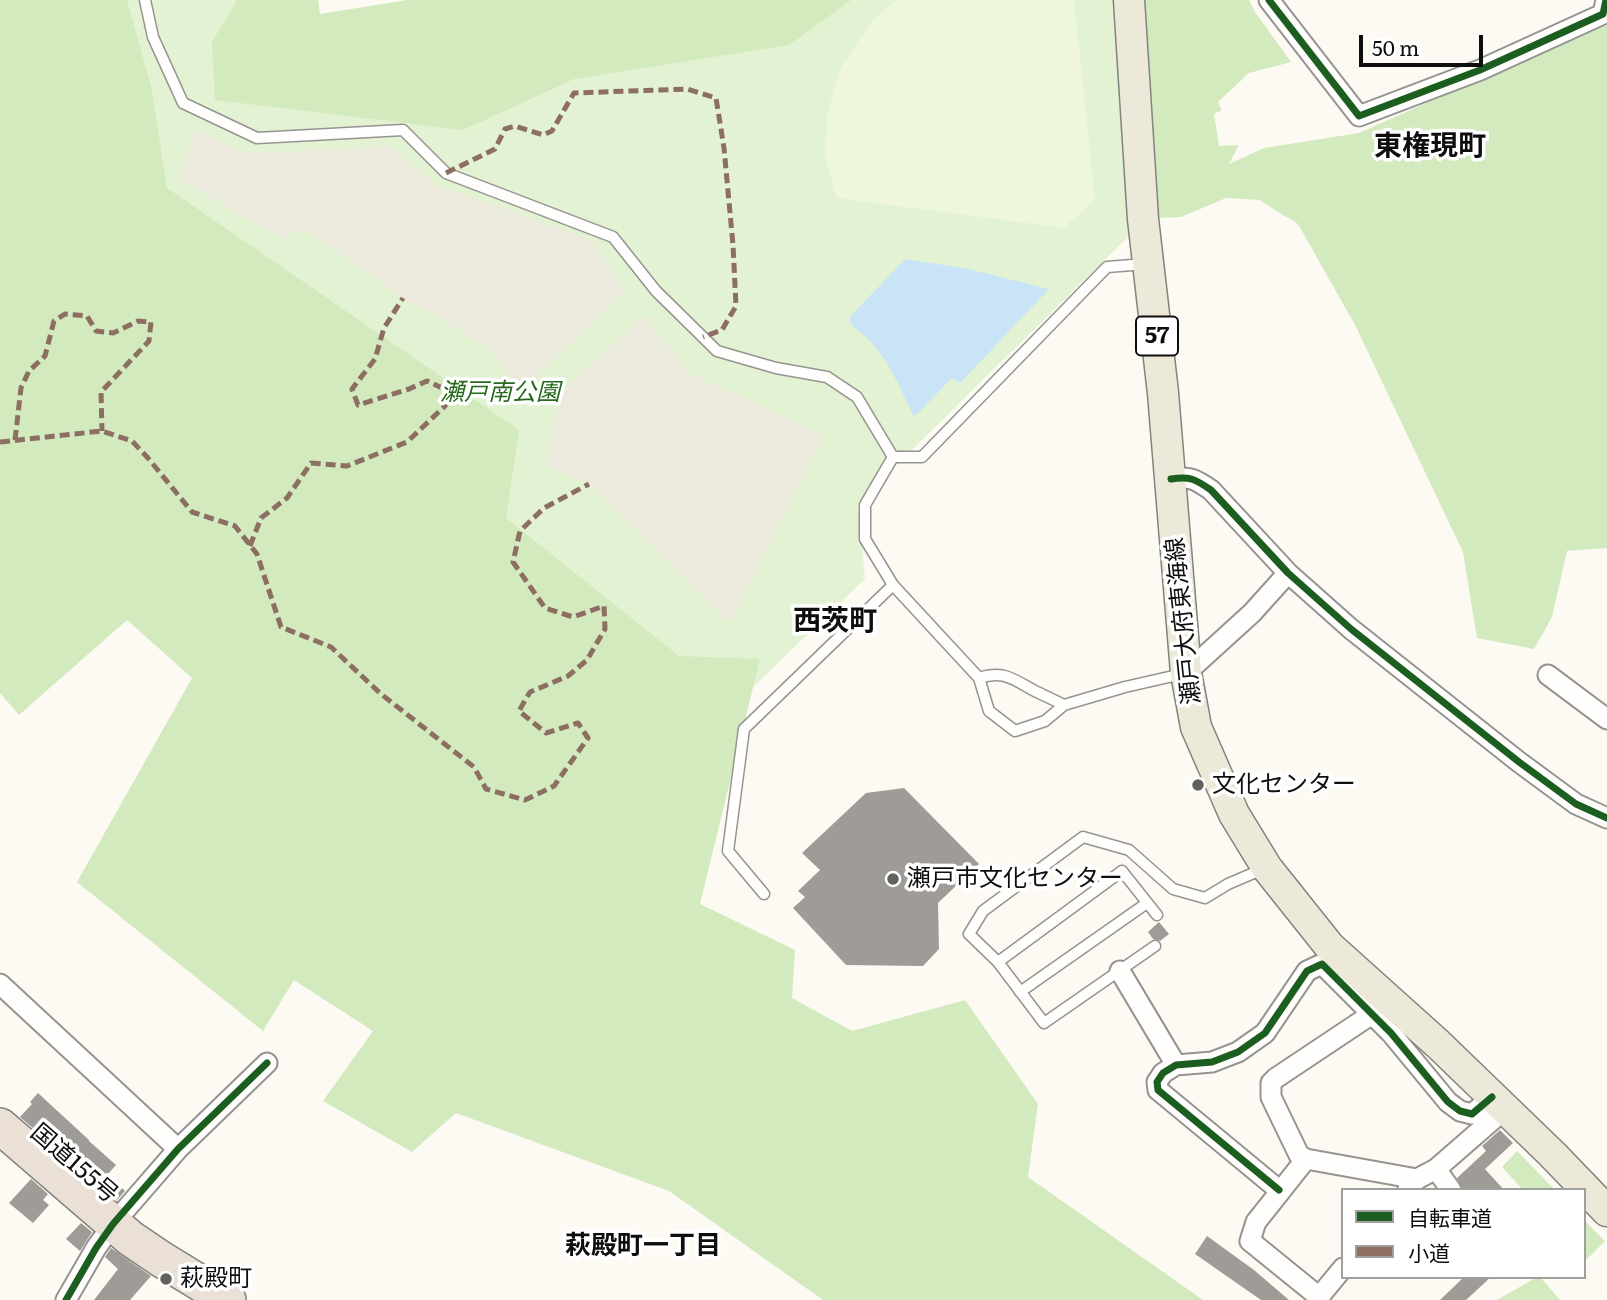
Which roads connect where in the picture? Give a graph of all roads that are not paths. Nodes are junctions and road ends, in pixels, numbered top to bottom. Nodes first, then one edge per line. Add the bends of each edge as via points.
1 (145, 0) edge
2 (1129, 0) edge
3 (1269, 0) edge
4 (1606, 0) edge
5 (1148, 264) junction
6 (893, 457) junction
7 (1171, 479) junction
8 (1288, 573) junction
9 (893, 585) junction
10 (1186, 673) junction
11 (1548, 675) dead end
12 (979, 678) junction
13 (1064, 705) junction
14 (1603, 709) edge
15 (1607, 818) edge
16 (1267, 868) junction
17 (764, 894) dead end
18 (1147, 902) junction
19 (1157, 915) dead end
20 (1155, 946) dead end
21 (998, 962) junction
22 (1120, 971) junction
23 (1, 987) edge
24 (1020, 992) junction
25 (1372, 1014) junction
26 (267, 1063) dead end
27 (1176, 1065) junction
28 (1499, 1103) junction
29 (0, 1126) edge
30 (178, 1149) junction
31 (1306, 1159) junction
32 (1436, 1169) junction
33 (1412, 1184) edge
34 (1450, 1188) edge
35 (1584, 1188) edge
36 (1279, 1190) junction
37 (1586, 1190) edge
38 (1607, 1211) edge
39 (113, 1224) junction
40 (1341, 1271) edge
41 (1320, 1299) edge
42 (66, 1300) edge
43 (228, 1300) edge

1 - 6 lane via 153,37 183,103 257,138 403,130 446,173 613,237 656,291 717,351 827,377 857,397
2 - 5 main road, 瀬戸大府東海線 / 57
3 - 4 street via 1359,116 1480,70 1603,14
5 - 6 lane via 1107,267 922,457
5 - 7 main road, 瀬戸大府東海線 / 57
6 - 9 lane via 865,505 864,539
7 - 8 street via 1185,477 1211,489
7 - 10 main road, 瀬戸大府東海線 / 57
8 - 10 street
8 - 15 street via 1519,762 1576,804
9 - 12 lane
9 - 17 lane via 744,729 728,851
10 - 13 lane
10 - 16 main road, 瀬戸大府東海線 / 57 via 1196,727 1234,814
11 - 14 street
12 - 13 lane via 991,674 1010,677
12 - 13 lane via 989,711 1015,731 1045,721
16 - 21 lane via 1205,898 1173,889 1129,849 1083,837 983,911 969,934
16 - 28 main road, 瀬戸大府東海線 / 57 via 1330,947
18 - 19 lane
18 - 21 lane via 1122,871
18 - 24 lane
20 - 22 lane
21 - 24 lane
22 - 24 lane via 1044,1023
22 - 27 street
23 - 30 street
25 - 27 street via 1322,964 1307,971 1265,1032 1238,1052 1212,1062
25 - 28 street via 1460,1111 1472,1114
25 - 31 street via 1271,1083 1271,1097
26 - 30 street
27 - 36 street via 1163,1073 1158,1090
28 - 32 street
28 - 35 main road, 瀬戸大府東海線 / 57
29 - 39 highway, 国道155号
30 - 39 street
31 - 33 street
31 - 36 street
32 - 33 street
32 - 34 street
36 - 41 street via 1256,1222 1250,1241
37 - 38 main road, 瀬戸大府東海線 / 57
39 - 42 street
39 - 43 highway, 国道155号
40 - 41 street

